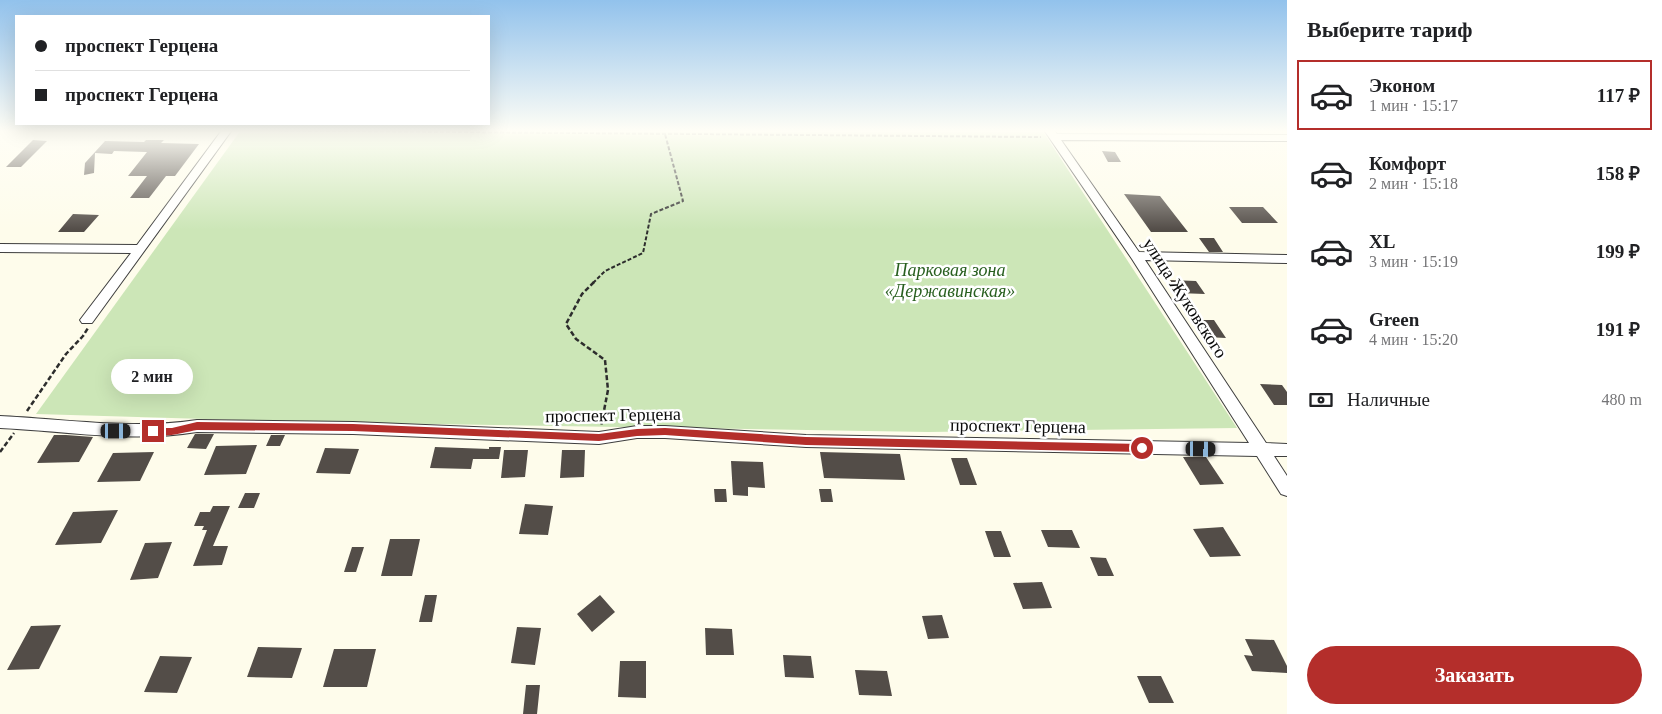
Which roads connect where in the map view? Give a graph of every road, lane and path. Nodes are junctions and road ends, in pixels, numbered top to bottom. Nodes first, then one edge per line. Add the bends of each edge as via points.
1 (204, 163) edge
2 (673, 163) edge
3 (1072, 163) edge
4 (0, 248) edge
5 (139, 249) junction
6 (1136, 256) junction
7 (1287, 259) edge
8 (87, 320) dead end
9 (82, 338) dead end
10 (0, 422) edge
11 (19, 422) junction
12 (599, 438) junction
13 (1260, 450) junction
14 (1287, 450) edge
15 (0, 452) edge
16 (1287, 489) edge

1 - 5 street
2 - 12 path via 683,201 651,214 643,253 605,271 582,294 566,324 576,339 605,360 608,390
3 - 6 street, улица Жуковского
4 - 5 street
5 - 8 street
6 - 7 street
6 - 13 street, улица Жуковского
9 - 11 path via 63,358
10 - 11 street, проспект Герцена
11 - 12 street, проспект Герцена via 116,431 172,431 197,426 353,428
11 - 15 path
12 - 13 street, проспект Герцена via 637,432 665,432 806,441
13 - 14 street, проспект Герцена
13 - 16 street, улица Жуковского

